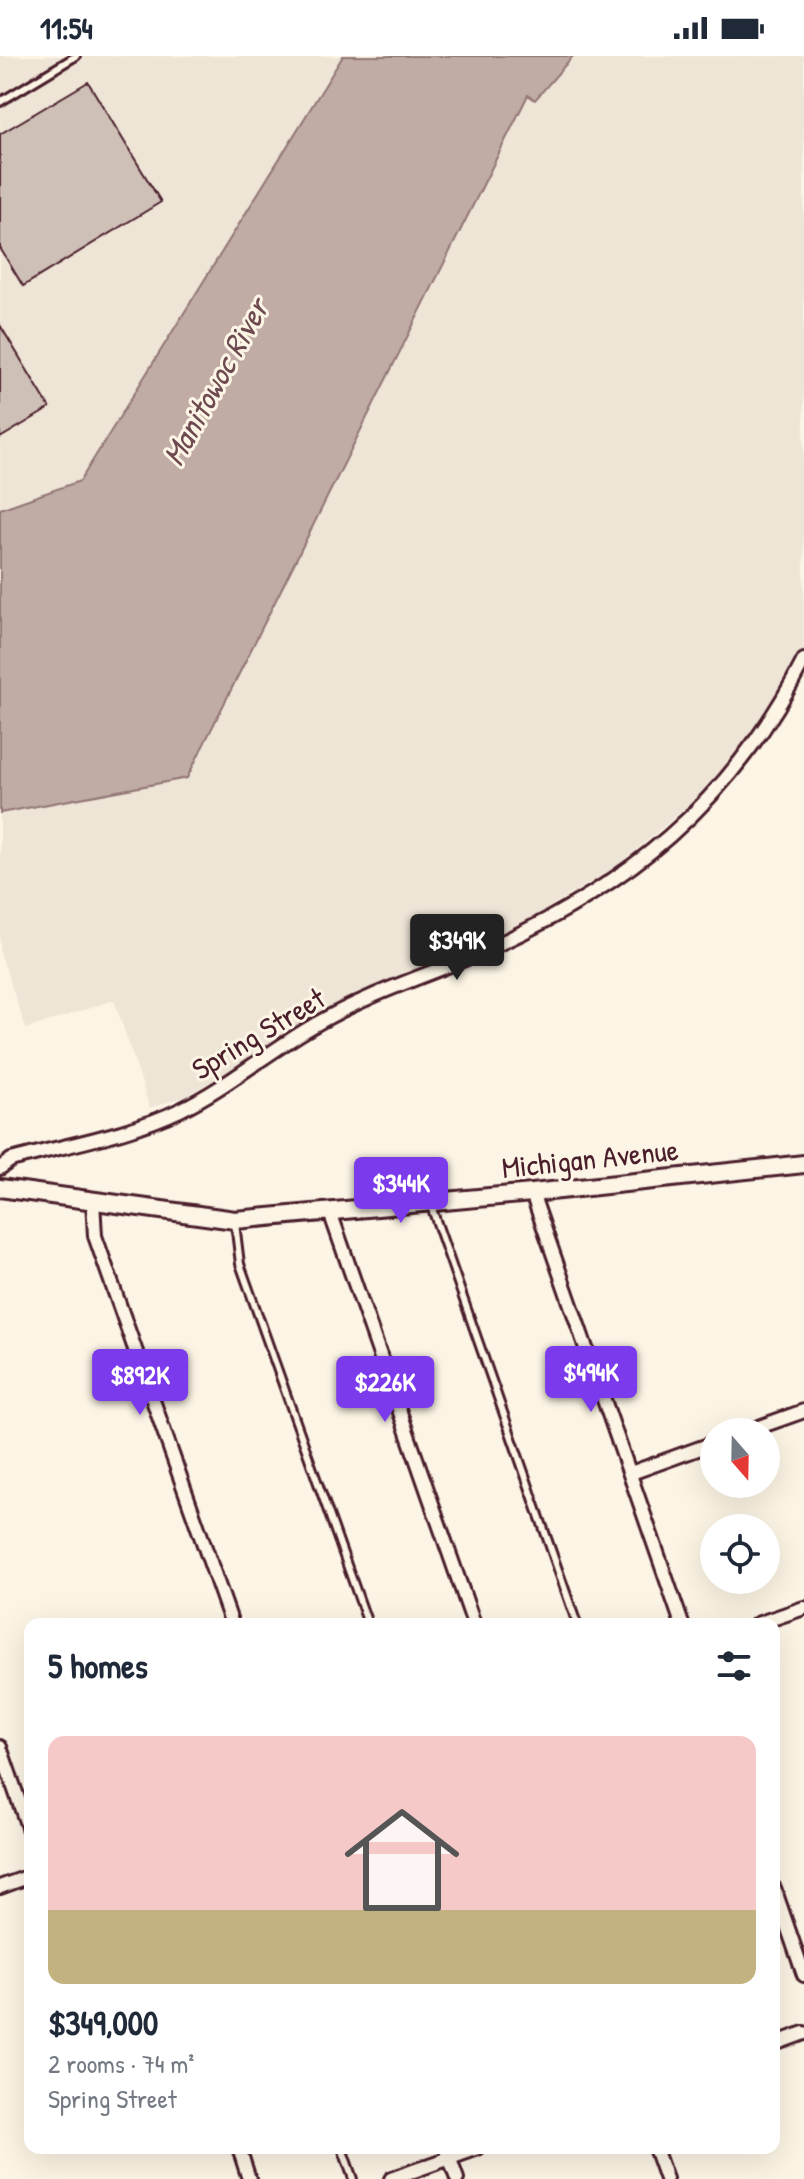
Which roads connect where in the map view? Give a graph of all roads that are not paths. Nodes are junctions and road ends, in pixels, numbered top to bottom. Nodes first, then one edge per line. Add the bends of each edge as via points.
1 (76, 56) edge
2 (0, 102) edge
3 (804, 660) edge
4 (804, 1164) edge
5 (0, 1168) edge
6 (0, 1188) edge
7 (532, 1193) junction
8 (93, 1201) junction
9 (430, 1202) junction
10 (330, 1212) junction
11 (235, 1220) junction
12 (804, 1411) edge
13 (780, 1420) edge
14 (700, 1448) edge
15 (631, 1473) junction
16 (804, 1608) edge
17 (230, 1618) edge
18 (366, 1618) edge
19 (472, 1618) edge
20 (575, 1618) edge
21 (680, 1618) edge
22 (775, 1618) edge
23 (0, 1747) edge
24 (24, 1816) edge
25 (24, 1878) edge
26 (0, 1887) edge
27 (780, 1905) edge
28 (804, 1975) edge
29 (804, 2033) edge
30 (780, 2042) edge
31 (241, 2154) edge
32 (344, 2154) edge
33 (446, 2154) edge
34 (448, 2154) edge
35 (657, 2154) edge
36 (249, 2179) edge
37 (353, 2179) edge
38 (391, 2179) edge
39 (457, 2179) edge
40 (666, 2179) edge

1 - 2 lane
3 - 5 street, Spring Street via 771,720 706,802 633,866 566,912 319,1022 178,1111 11,1160
4 - 7 street, Michigan Avenue
6 - 8 street, Michigan Avenue
7 - 9 street, Michigan Avenue
7 - 15 street
8 - 11 street, Michigan Avenue
8 - 17 street via 95,1236
9 - 10 street, Michigan Avenue
9 - 20 lane
10 - 11 street, Michigan Avenue
10 - 19 street
11 - 18 lane via 240,1264
12 - 13 street
14 - 15 street
15 - 21 street
16 - 22 street
23 - 24 street
25 - 26 street
27 - 28 street
29 - 30 street
31 - 36 street
32 - 37 lane
33 - 38 street
34 - 39 street
35 - 40 street

